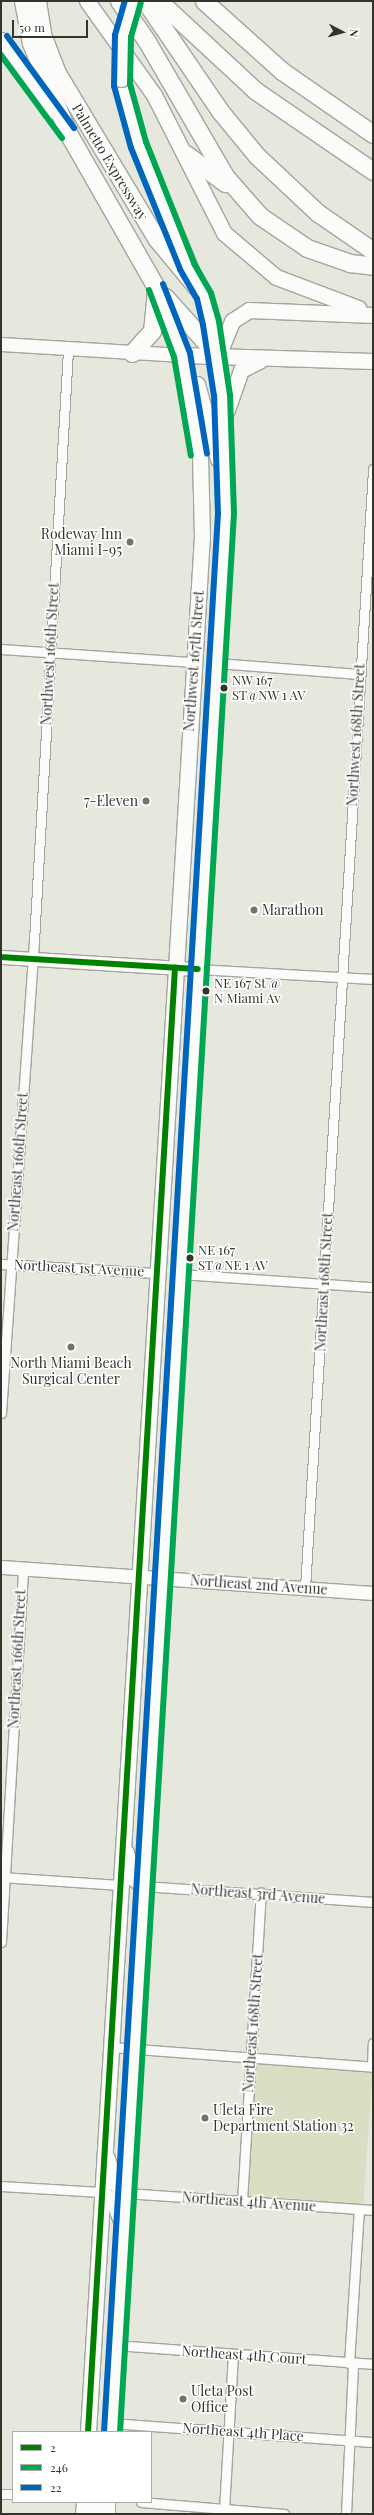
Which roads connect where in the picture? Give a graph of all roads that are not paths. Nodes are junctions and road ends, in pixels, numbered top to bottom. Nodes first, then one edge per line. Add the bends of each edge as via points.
1 (23, 1) edge
2 (38, 1) edge
3 (87, 1) edge
4 (119, 1) edge
5 (133, 1) edge
6 (145, 1) edge
7 (159, 1) edge
8 (204, 1) edge
9 (1, 41) edge
10 (68, 133) junction
11 (373, 134) edge
12 (186, 154) junction
13 (373, 171) edge
14 (244, 200) junction
15 (373, 251) edge
16 (373, 266) edge
17 (156, 287) junction
18 (204, 296) junction
19 (373, 311) edge
20 (373, 315) edge
21 (1, 344) edge
22 (68, 349) junction
23 (132, 353) junction
24 (182, 355) junction
25 (218, 356) junction
26 (266, 358) junction
27 (373, 361) edge
28 (224, 423) junction
29 (373, 469) edge
30 (225, 490) junction
31 (1, 649) edge
32 (50, 652) junction
33 (194, 662) junction
34 (217, 663) junction
35 (360, 674) junction
36 (215, 698) junction
37 (1, 957) edge
38 (32, 959) junction
39 (175, 968) junction
40 (198, 969) junction
41 (342, 977) junction
42 (373, 979) edge
43 (158, 1241) junction
44 (1, 1264) edge
45 (11, 1264) junction
46 (156, 1273) junction
47 (180, 1274) junction
48 (324, 1284) junction
49 (373, 1287) edge
50 (177, 1312) junction
51 (1, 1413) edge
52 (1, 1567) edge
53 (23, 1568) junction
54 (138, 1577) junction
55 (161, 1578) junction
56 (305, 1588) junction
57 (373, 1593) edge
58 (123, 1839) junction
59 (3, 1877) edge
60 (120, 1885) junction
61 (143, 1886) junction
62 (261, 1893) junction
63 (373, 1902) edge
64 (141, 1923) junction
65 (1, 1942) edge
66 (373, 2043) edge
67 (110, 2047) junction
68 (134, 2050) junction
69 (250, 2057) junction
70 (372, 2067) edge
71 (104, 2150) junction
72 (1, 2186) edge
73 (101, 2192) junction
74 (125, 2194) junction
75 (242, 2201) junction
76 (359, 2210) junction
77 (373, 2210) edge
78 (123, 2225) junction
79 (116, 2345) junction
80 (233, 2356) junction
81 (351, 2363) junction
82 (373, 2364) edge
83 (112, 2428) edge
84 (88, 2431) edge
85 (228, 2432) junction
86 (348, 2440) junction
87 (373, 2442) edge
88 (1, 2494) edge
89 (12, 2494) edge
90 (84, 2503) edge
91 (92, 2503) edge
92 (107, 2503) edge
93 (151, 2503) edge
94 (224, 2510) junction
95 (83, 2514) edge
96 (99, 2514) edge
97 (107, 2514) edge
98 (285, 2514) edge
99 (346, 2514) edge

1 - 10 highway, Palmetto Expressway via 31,43
2 - 18 highway, Palmetto Expressway via 42,34 85,122 156,238
3 - 12 main road via 135,66
4 - 14 highway via 146,40 225,176
5 - 18 highway, bridge via 123,36 121,78 138,145 187,266
6 - 15 highway via 243,141 284,184 342,232
7 - 13 highway via 256,91
8 - 11 highway via 282,72
9 - 10 highway
10 - 17 highway, Palmetto Expressway
12 - 14 highway
12 - 19 main road via 215,217 233,242 276,277 321,296
14 - 16 highway via 274,227 307,248 350,263
17 - 23 highway via 152,331
17 - 24 highway, Palmetto Expressway
17 - 25 highway
18 - 25 highway, Palmetto Expressway
20 - 25 main road via 278,308 249,310 232,321
21 - 22 street
22 - 23 street
22 - 32 street, Northwest 166th Street
23 - 24 street
24 - 25 main road
24 - 30 main road via 199,387
24 - 33 main road, Northwest 167th Street via 194,409 202,498
25 - 26 main road
25 - 28 main road, Northwest 167th Street
26 - 27 main road
26 - 28 main road via 248,364 241,370
28 - 30 main road, Northwest 167th Street
29 - 35 street, Northwest 168th Street
30 - 34 main road, Northwest 167th Street
31 - 32 street
32 - 33 street
32 - 38 street, Northwest 166th Street
33 - 36 main road
33 - 39 main road, Northwest 167th Street
34 - 35 street
34 - 36 main road, Northwest 167th Street
35 - 41 street, Northwest 168th Street
36 - 40 main road, Northwest 167th Street
37 - 38 street
38 - 39 street
38 - 45 street, Northeast 166th Street
39 - 40 street
39 - 43 main road, Northwest 167th Street
40 - 41 street
40 - 47 main road, Northwest 167th Street
41 - 42 street
41 - 48 street, Northeast 168th Street
43 - 46 main road, Northwest 167th Street
43 - 47 main road via 168,1263
44 - 45 street, Northeast 1st Avenue
45 - 46 street, Northeast 1st Avenue
45 - 51 street, Northeast 166th Street
46 - 50 main road via 168,1285
46 - 54 main road, Northwest 167th Street
47 - 48 street
47 - 50 main road, Northwest 167th Street
48 - 49 street
48 - 56 street, Northeast 168th Street
50 - 55 main road, Northwest 167th Street
52 - 53 street, Northeast 2nd Avenue
53 - 54 street, Northeast 2nd Avenue
53 - 59 street, Northeast 166th Street
54 - 55 street, Northeast 2nd Avenue
54 - 58 main road, Northwest 167th Street
55 - 56 street, Northeast 2nd Avenue
55 - 61 main road, Northwest 167th Street
56 - 57 street, Northeast 2nd Avenue
58 - 60 main road, Northwest 167th Street
58 - 61 main road via 133,1878
59 - 60 street
59 - 65 street, Northeast 166th Street
60 - 64 main road via 131,1895
60 - 67 main road, Northwest 167th Street
61 - 62 street, Northeast 3rd Avenue
61 - 64 main road, Northwest 167th Street
62 - 63 street, Northeast 3rd Avenue
62 - 69 street, Northeast 168th Street
64 - 68 main road, Northwest 167th Street
66 - 70 street
67 - 68 street
67 - 71 main road, Northwest 167th Street
68 - 69 street
68 - 74 main road, Northwest 167th Street
69 - 70 street
69 - 75 street, Northeast 168th Street
71 - 73 main road, Northwest 167th Street
71 - 74 main road via 114,2182
72 - 73 street
73 - 78 main road via 113,2201
73 - 84 main road, Northwest 167th Street
74 - 75 street, Northeast 4th Avenue
74 - 78 main road, Northwest 167th Street
75 - 76 street, Northeast 4th Avenue
76 - 77 street, Northeast 4th Avenue
76 - 81 street
78 - 79 main road, Northwest 167th Street
79 - 80 street, Northeast 4th Court
79 - 83 main road, Northwest 167th Street
80 - 81 street, Northeast 4th Court
80 - 85 street
81 - 82 street, Northeast 4th Court
81 - 86 street
83 - 85 street, Northeast 4th Place
85 - 86 street, Northeast 4th Place
85 - 94 street
86 - 87 street, Northeast 4th Place
86 - 99 street
88 - 89 street
90 - 95 main road
91 - 96 main road
92 - 97 main road
93 - 94 street
94 - 98 street

